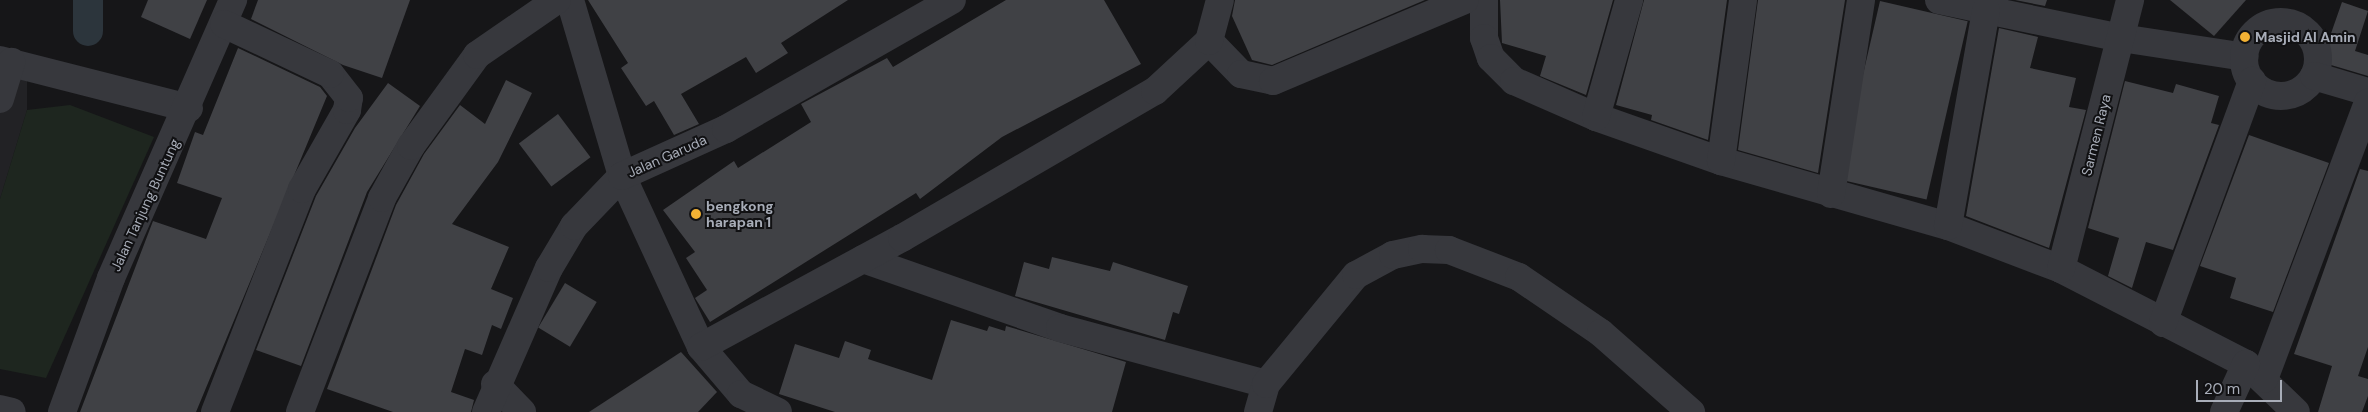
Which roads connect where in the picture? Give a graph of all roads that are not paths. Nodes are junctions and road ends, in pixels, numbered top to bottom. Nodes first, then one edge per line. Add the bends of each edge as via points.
1 (557, 0) edge
2 (570, 0) edge
3 (952, 0) edge
4 (1220, 0) edge
5 (1464, 0) edge
6 (1484, 0) edge
7 (1629, 0) edge
8 (1743, 0) edge
9 (1861, 0) edge
10 (1939, 0) edge
11 (2130, 0) edge
12 (1986, 10) junction
13 (2286, 11) edge
14 (229, 12) edge
15 (2120, 38) junction
16 (1209, 40) junction
17 (5, 61) edge
18 (2248, 69) junction
19 (2314, 76) junction
20 (2368, 92) edge
21 (0, 99) edge
22 (2368, 103) edge
23 (189, 108) junction
24 (1596, 117) junction
25 (1721, 161) junction
26 (622, 176) junction
27 (1830, 194) junction
28 (1948, 226) junction
29 (863, 259) junction
30 (2061, 269) junction
31 (2163, 323) junction
32 (701, 347) junction
33 (2255, 372) junction
34 (495, 384) junction
35 (1266, 384) junction
36 (0, 409) edge
37 (12, 412) edge
38 (62, 412) edge
39 (214, 412) edge
40 (300, 412) edge
41 (486, 412) edge
42 (522, 412) edge
43 (778, 412) edge
44 (1258, 412) edge
45 (1691, 412) edge
46 (2224, 412) edge
47 (2296, 412) edge

1 - 40 street via 477,55 411,146 382,198
2 - 26 street
3 - 26 street, Jalan Garuda via 726,129
4 - 16 street
5 - 16 street via 1273,81 1241,74
6 - 24 street via 1484,38 1501,71
7 - 24 street
8 - 25 street
9 - 27 street
10 - 12 street
11 - 15 street, Sarmen Raya
12 - 15 street
12 - 28 street
13 - 18 street via 2260,28
13 - 19 street via 2295,25 2313,40 2318,64
14 - 23 street, Jalan Tanjung Buntung
14 - 39 street via 330,74 349,98 347,110 302,189
15 - 18 street
15 - 30 street, Sarmen Raya
16 - 29 street via 1155,91
17 - 21 street
17 - 23 street
18 - 19 street via 2261,90 2285,96 2307,86
18 - 31 street
19 - 20 street
22 - 33 street
23 - 38 street, Jalan Tanjung Buntung via 111,278
24 - 25 street
25 - 27 street
26 - 32 street
26 - 34 street, Jalan Garuda via 574,226
27 - 28 street
28 - 30 street
29 - 32 street
29 - 35 street via 1060,328
30 - 31 street
31 - 33 street
32 - 43 street via 741,394
33 - 46 street
33 - 47 street
34 - 41 street, Jalan Garuda
34 - 42 street
35 - 44 street
35 - 45 street via 1356,275 1394,255 1449,250 1520,277 1601,333
36 - 37 street

